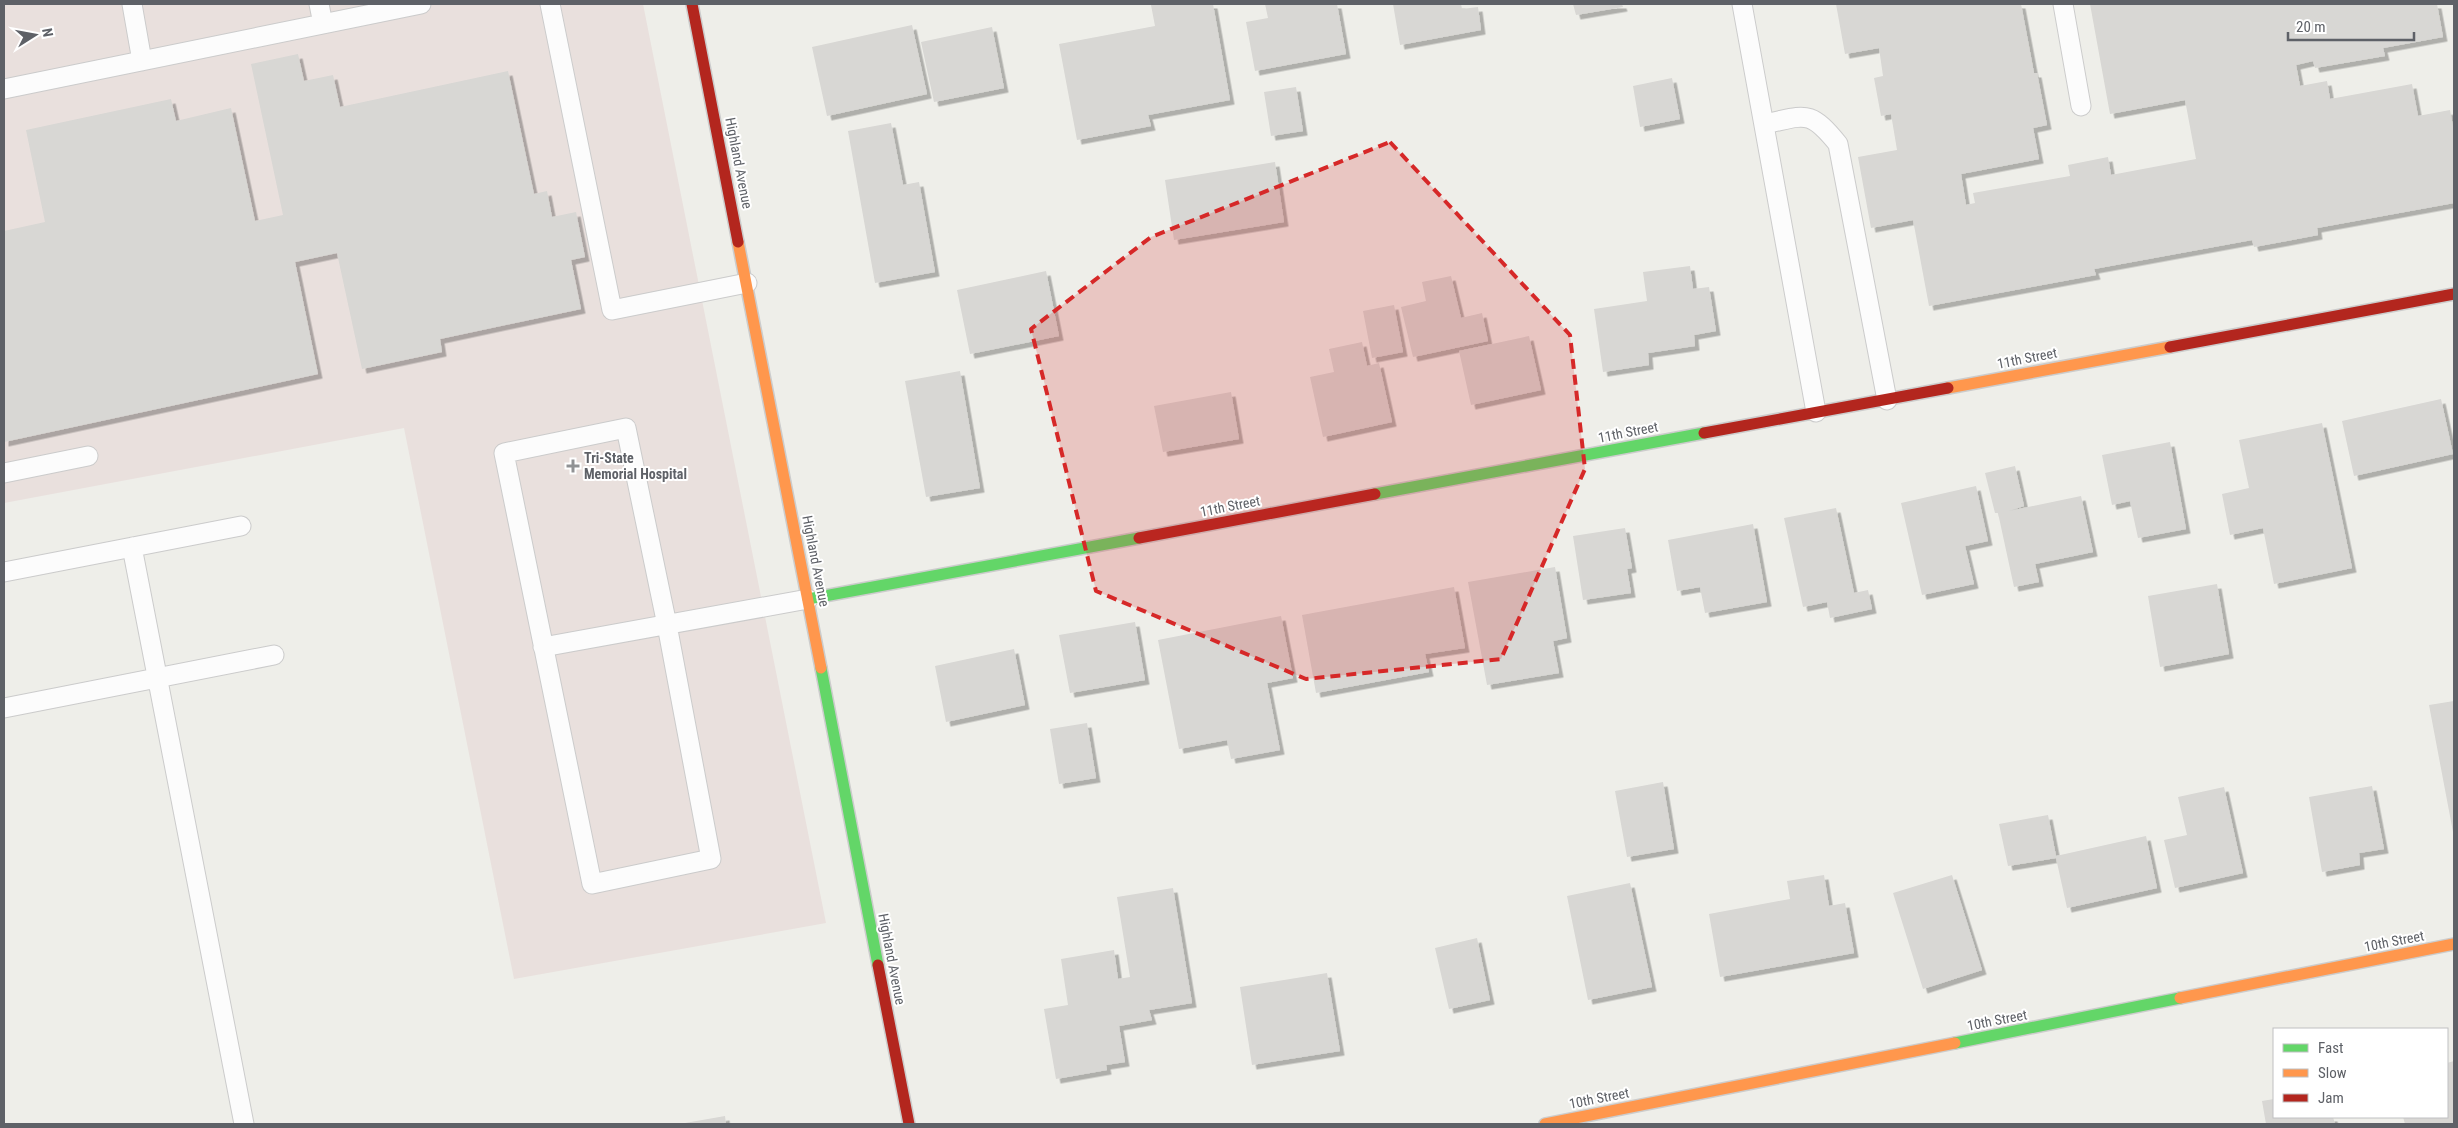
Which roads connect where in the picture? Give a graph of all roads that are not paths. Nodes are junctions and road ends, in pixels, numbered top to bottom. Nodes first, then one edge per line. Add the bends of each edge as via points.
1 (132, 4) edge
2 (319, 4) edge
3 (421, 4) edge
4 (550, 4) edge
5 (692, 4) edge
6 (1742, 4) edge
7 (2063, 4) edge
8 (323, 24) junction
9 (142, 61) junction
10 (4, 89) edge
11 (2081, 106) dead end
12 (1764, 124) junction
13 (747, 283) junction
14 (2454, 294) edge
15 (1887, 400) junction
16 (1816, 412) junction
17 (88, 456) dead end
18 (4, 473) edge
19 (241, 526) dead end
20 (132, 547) junction
21 (4, 572) edge
22 (808, 599) junction
23 (667, 625) junction
24 (543, 647) junction
25 (274, 655) dead end
26 (157, 678) junction
27 (4, 708) edge
28 (2454, 944) edge
29 (244, 1124) edge
30 (909, 1124) edge
31 (1545, 1124) edge

1 - 9 lane
2 - 8 lane
3 - 8 lane
4 - 13 lane via 612,310
5 - 13 street, Highland Avenue
6 - 12 lane
7 - 11 lane
8 - 9 lane
9 - 10 lane
12 - 15 lane via 1812,118 1838,144
12 - 16 lane
13 - 22 street, Highland Avenue
14 - 15 street, 11th Street
15 - 16 street, 11th Street
16 - 22 street, 11th Street
17 - 18 lane
19 - 20 lane
20 - 21 lane
20 - 26 lane
22 - 23 lane
22 - 30 street, Highland Avenue
23 - 24 lane
23 - 24 lane via 626,428 504,453
23 - 24 lane via 711,860 592,884
25 - 26 lane
26 - 27 lane
26 - 29 lane
28 - 31 street, 10th Street

